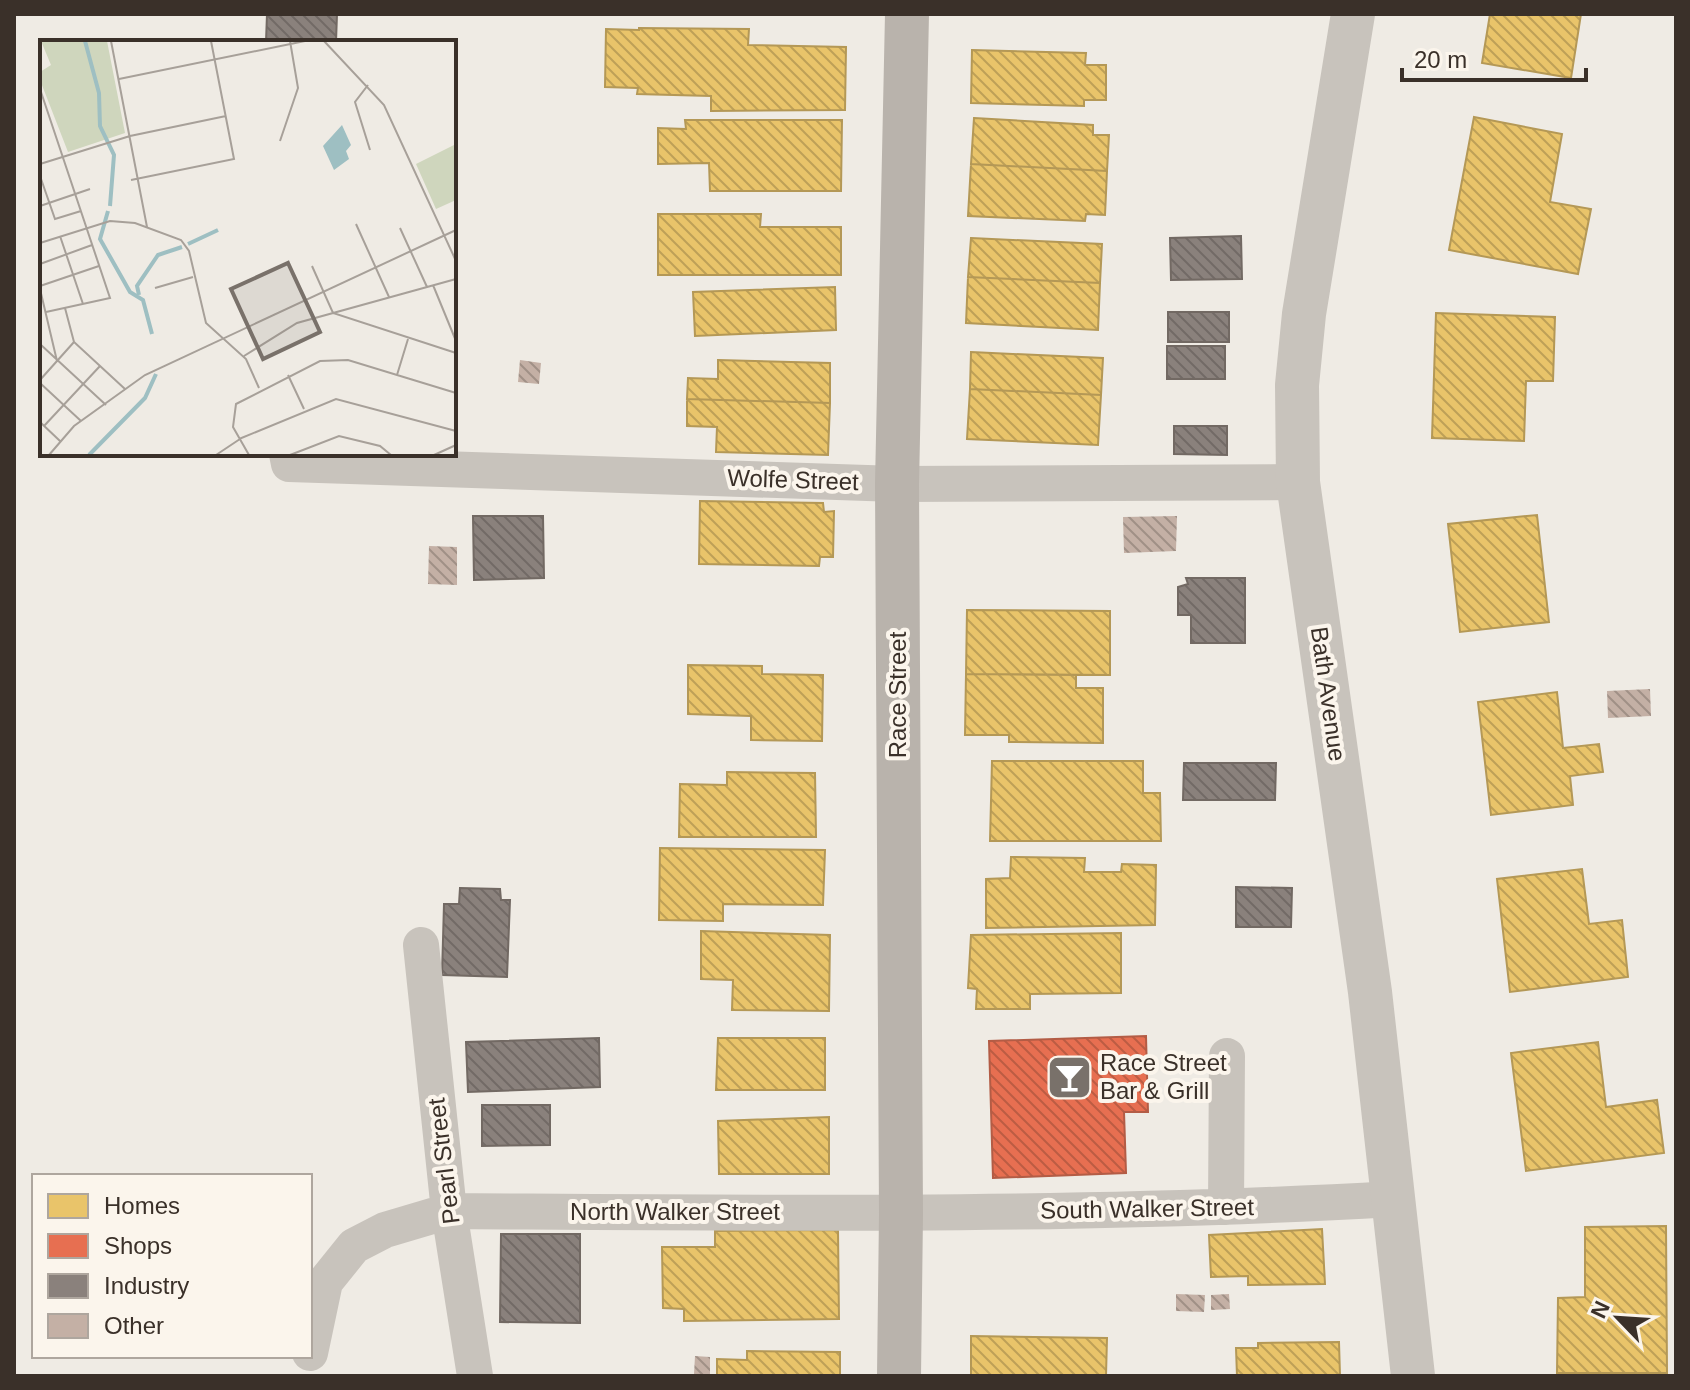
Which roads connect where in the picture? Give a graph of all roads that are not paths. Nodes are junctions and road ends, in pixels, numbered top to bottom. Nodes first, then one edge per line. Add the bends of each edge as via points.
1 (907, 14) edge
2 (1353, 14) edge
3 (288, 459) edge
4 (1298, 482) junction
5 (897, 484) junction
6 (421, 945) dead end
7 (1227, 1056) dead end
8 (1393, 1199) junction
9 (1226, 1207) junction
10 (449, 1211) junction
11 (901, 1214) junction
12 (312, 1344) edge
13 (475, 1376) edge
14 (899, 1376) edge
15 (1413, 1376) edge

1 - 5 main road, Race Street
2 - 4 street, Bath Avenue via 1304,314 1297,385
3 - 5 lane, Wolfe Street
4 - 5 lane, Wolfe Street
4 - 8 street, Bath Avenue via 1370,992
5 - 11 main road, Race Street
6 - 10 lane, Pearl Street
7 - 9 lane
8 - 9 lane, South Walker Street
8 - 15 street, Bath Avenue
9 - 11 lane, South Walker Street
10 - 11 lane, North Walker Street
10 - 12 lane, North Walker Street via 385,1230 354,1246 325,1282
10 - 13 lane, Pearl Street
11 - 14 main road, Race Street

